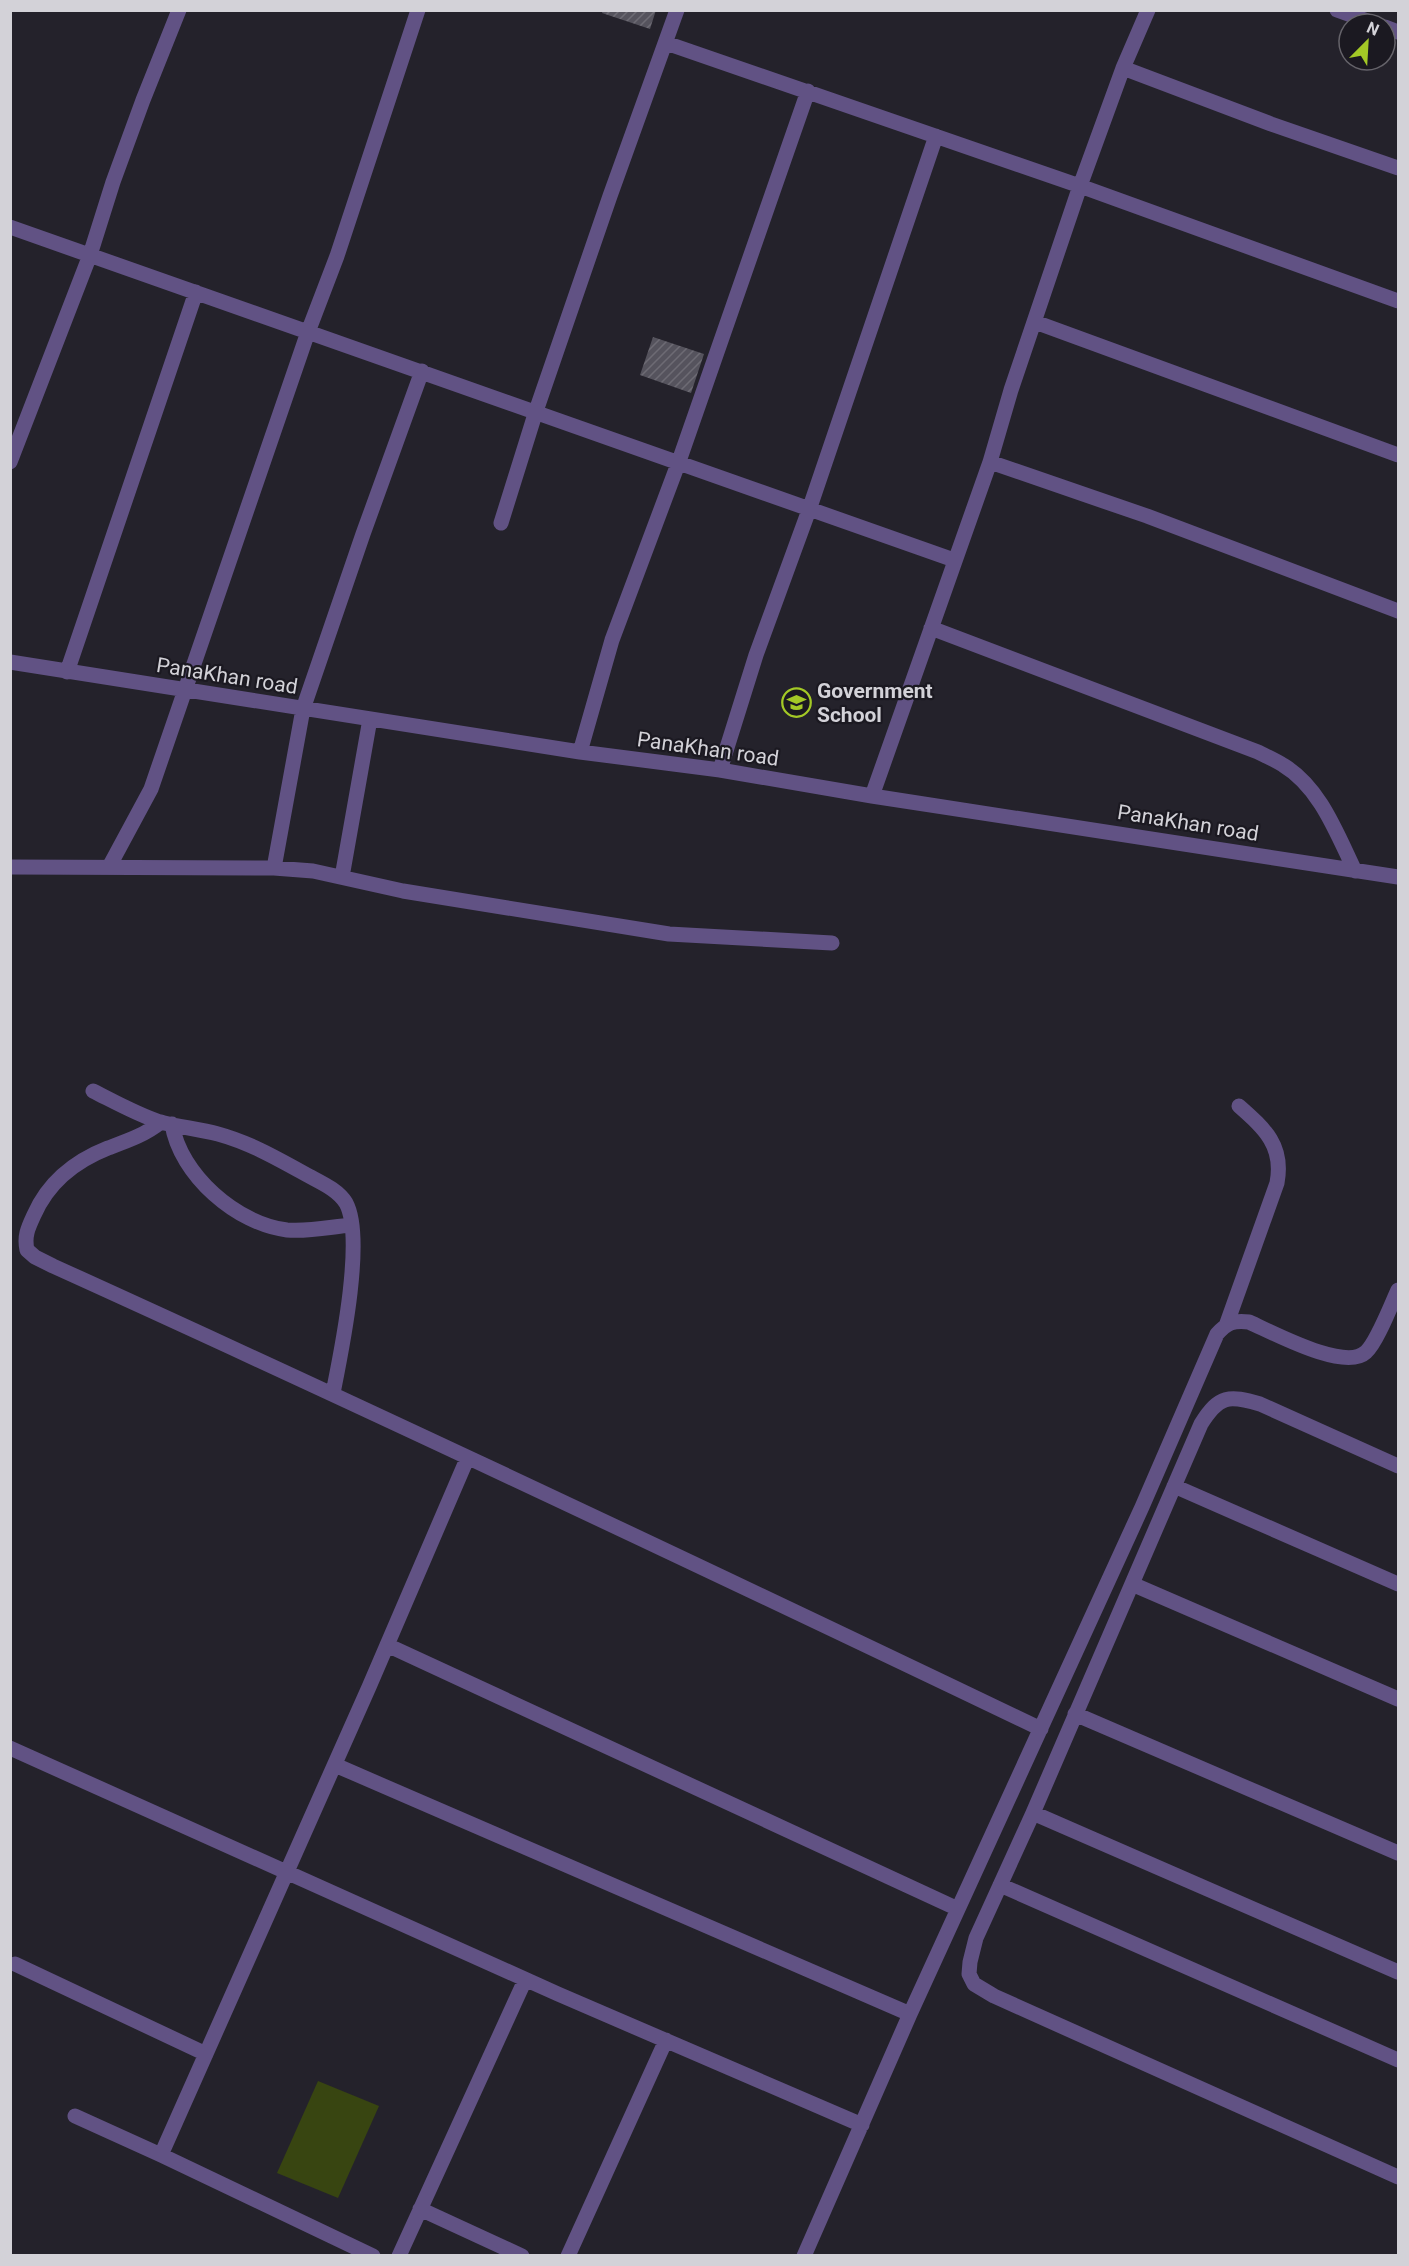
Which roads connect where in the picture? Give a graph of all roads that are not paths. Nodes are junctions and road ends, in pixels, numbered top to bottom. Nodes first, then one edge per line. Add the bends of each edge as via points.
1 (179, 10) edge
2 (677, 10) edge
3 (1148, 10) edge
4 (418, 11) edge
5 (666, 43) junction
6 (1123, 68) junction
7 (808, 92) junction
8 (936, 136) junction
9 (1398, 168) edge
10 (1080, 186) junction
11 (10, 227) edge
12 (90, 255) junction
13 (196, 292) junction
14 (1398, 301) edge
15 (1035, 322) junction
16 (308, 332) junction
17 (422, 371) junction
18 (536, 411) junction
19 (1398, 456) edge
20 (10, 462) edge
21 (990, 462) junction
22 (678, 464) junction
23 (809, 510) junction
24 (501, 523) dead end
25 (954, 561) junction
26 (1398, 611) edge
27 (931, 628) junction
28 (10, 662) edge
29 (67, 672) junction
30 (185, 691) junction
31 (303, 709) junction
32 (370, 719) junction
33 (580, 752) junction
34 (720, 770) junction
35 (872, 796) junction
36 (10, 867) edge
37 (109, 867) junction
38 (274, 868) junction
39 (1355, 870) junction
40 (342, 877) junction
41 (1398, 877) edge
42 (832, 943) dead end
43 (93, 1090) dead end
44 (1239, 1106) dead end
45 (167, 1123) junction
46 (351, 1225) junction
47 (1398, 1290) edge
48 (1227, 1323) junction
49 (333, 1393) junction
50 (467, 1459) junction
51 (1398, 1466) edge
52 (1174, 1486) junction
53 (1132, 1584) junction
54 (1398, 1584) edge
55 (387, 1646) junction
56 (1398, 1699) edge
57 (1076, 1714) junction
58 (1041, 1729) junction
59 (10, 1748) edge
60 (335, 1765) junction
61 (1033, 1813) junction
62 (1398, 1853) edge
63 (287, 1872) junction
64 (1000, 1885) junction
65 (958, 1909) junction
66 (15, 1964) dead end
67 (1398, 1972) edge
68 (525, 1980) junction
69 (910, 2014) junction
70 (666, 2040) junction
71 (206, 2054) junction
72 (1398, 2060) edge
73 (75, 2116) dead end
74 (862, 2125) junction
75 (161, 2155) junction
76 (1398, 2176) edge
77 (420, 2209) junction
78 (373, 2256) edge
79 (399, 2256) edge
80 (522, 2256) edge
81 (568, 2256) edge
82 (804, 2256) edge

1 - 12 street via 113,182
2 - 5 street
3 - 6 street
4 - 16 street
5 - 7 street
5 - 18 street
6 - 9 street
6 - 10 street
7 - 8 street
7 - 22 street
8 - 10 street
8 - 23 street
10 - 14 street
10 - 15 street
11 - 12 street
12 - 13 street
12 - 20 street
13 - 16 street
13 - 29 street
15 - 19 street
15 - 21 street
16 - 17 street
16 - 30 street
17 - 18 street
17 - 31 street
18 - 22 street
18 - 24 street
21 - 25 street
21 - 26 street via 1147,516
22 - 23 street
22 - 33 street via 612,640
23 - 25 street
23 - 34 street via 756,655
25 - 27 street
27 - 35 street
27 - 39 street via 1258,752 1285,766 1309,788 1323,808
28 - 29 street, PanaKhan road
29 - 30 street, PanaKhan road
30 - 31 street, PanaKhan road
30 - 37 street via 151,789
31 - 32 street, PanaKhan road
31 - 38 street
32 - 33 street, PanaKhan road
32 - 40 street
33 - 34 street, PanaKhan road
34 - 35 street, PanaKhan road
35 - 39 street, PanaKhan road
36 - 37 street
37 - 38 street
38 - 40 street
39 - 41 street, PanaKhan road
40 - 42 street via 414,893 669,934
43 - 45 street
44 - 48 street via 1273,1141 1280,1169
45 - 46 street via 218,1134 268,1153 339,1195 346,1204
45 - 46 street via 188,1164 215,1194 247,1217 288,1230
45 - 49 street via 105,1149 54,1182 26,1233 27,1250 53,1266
46 - 49 street via 346,1333
47 - 48 street via 1373,1342 1356,1358 1330,1356 1249,1322
48 - 58 street via 1208,1353
49 - 50 street
50 - 55 street
50 - 58 street
51 - 52 street via 1260,1404 1227,1398 1209,1410
52 - 53 street
52 - 54 street
53 - 56 street
53 - 57 street
55 - 60 street
55 - 65 street
57 - 61 street
57 - 62 street
58 - 65 street
59 - 63 street
60 - 63 street
60 - 69 street
61 - 64 street
61 - 67 street
63 - 68 street
63 - 71 street
64 - 72 street
64 - 76 street via 969,1962 974,1984
65 - 69 street
66 - 71 street
68 - 70 street
68 - 77 street
69 - 74 street
70 - 74 street
70 - 81 street
71 - 75 street
73 - 75 street
74 - 82 street
75 - 78 street
77 - 79 street
77 - 80 street

